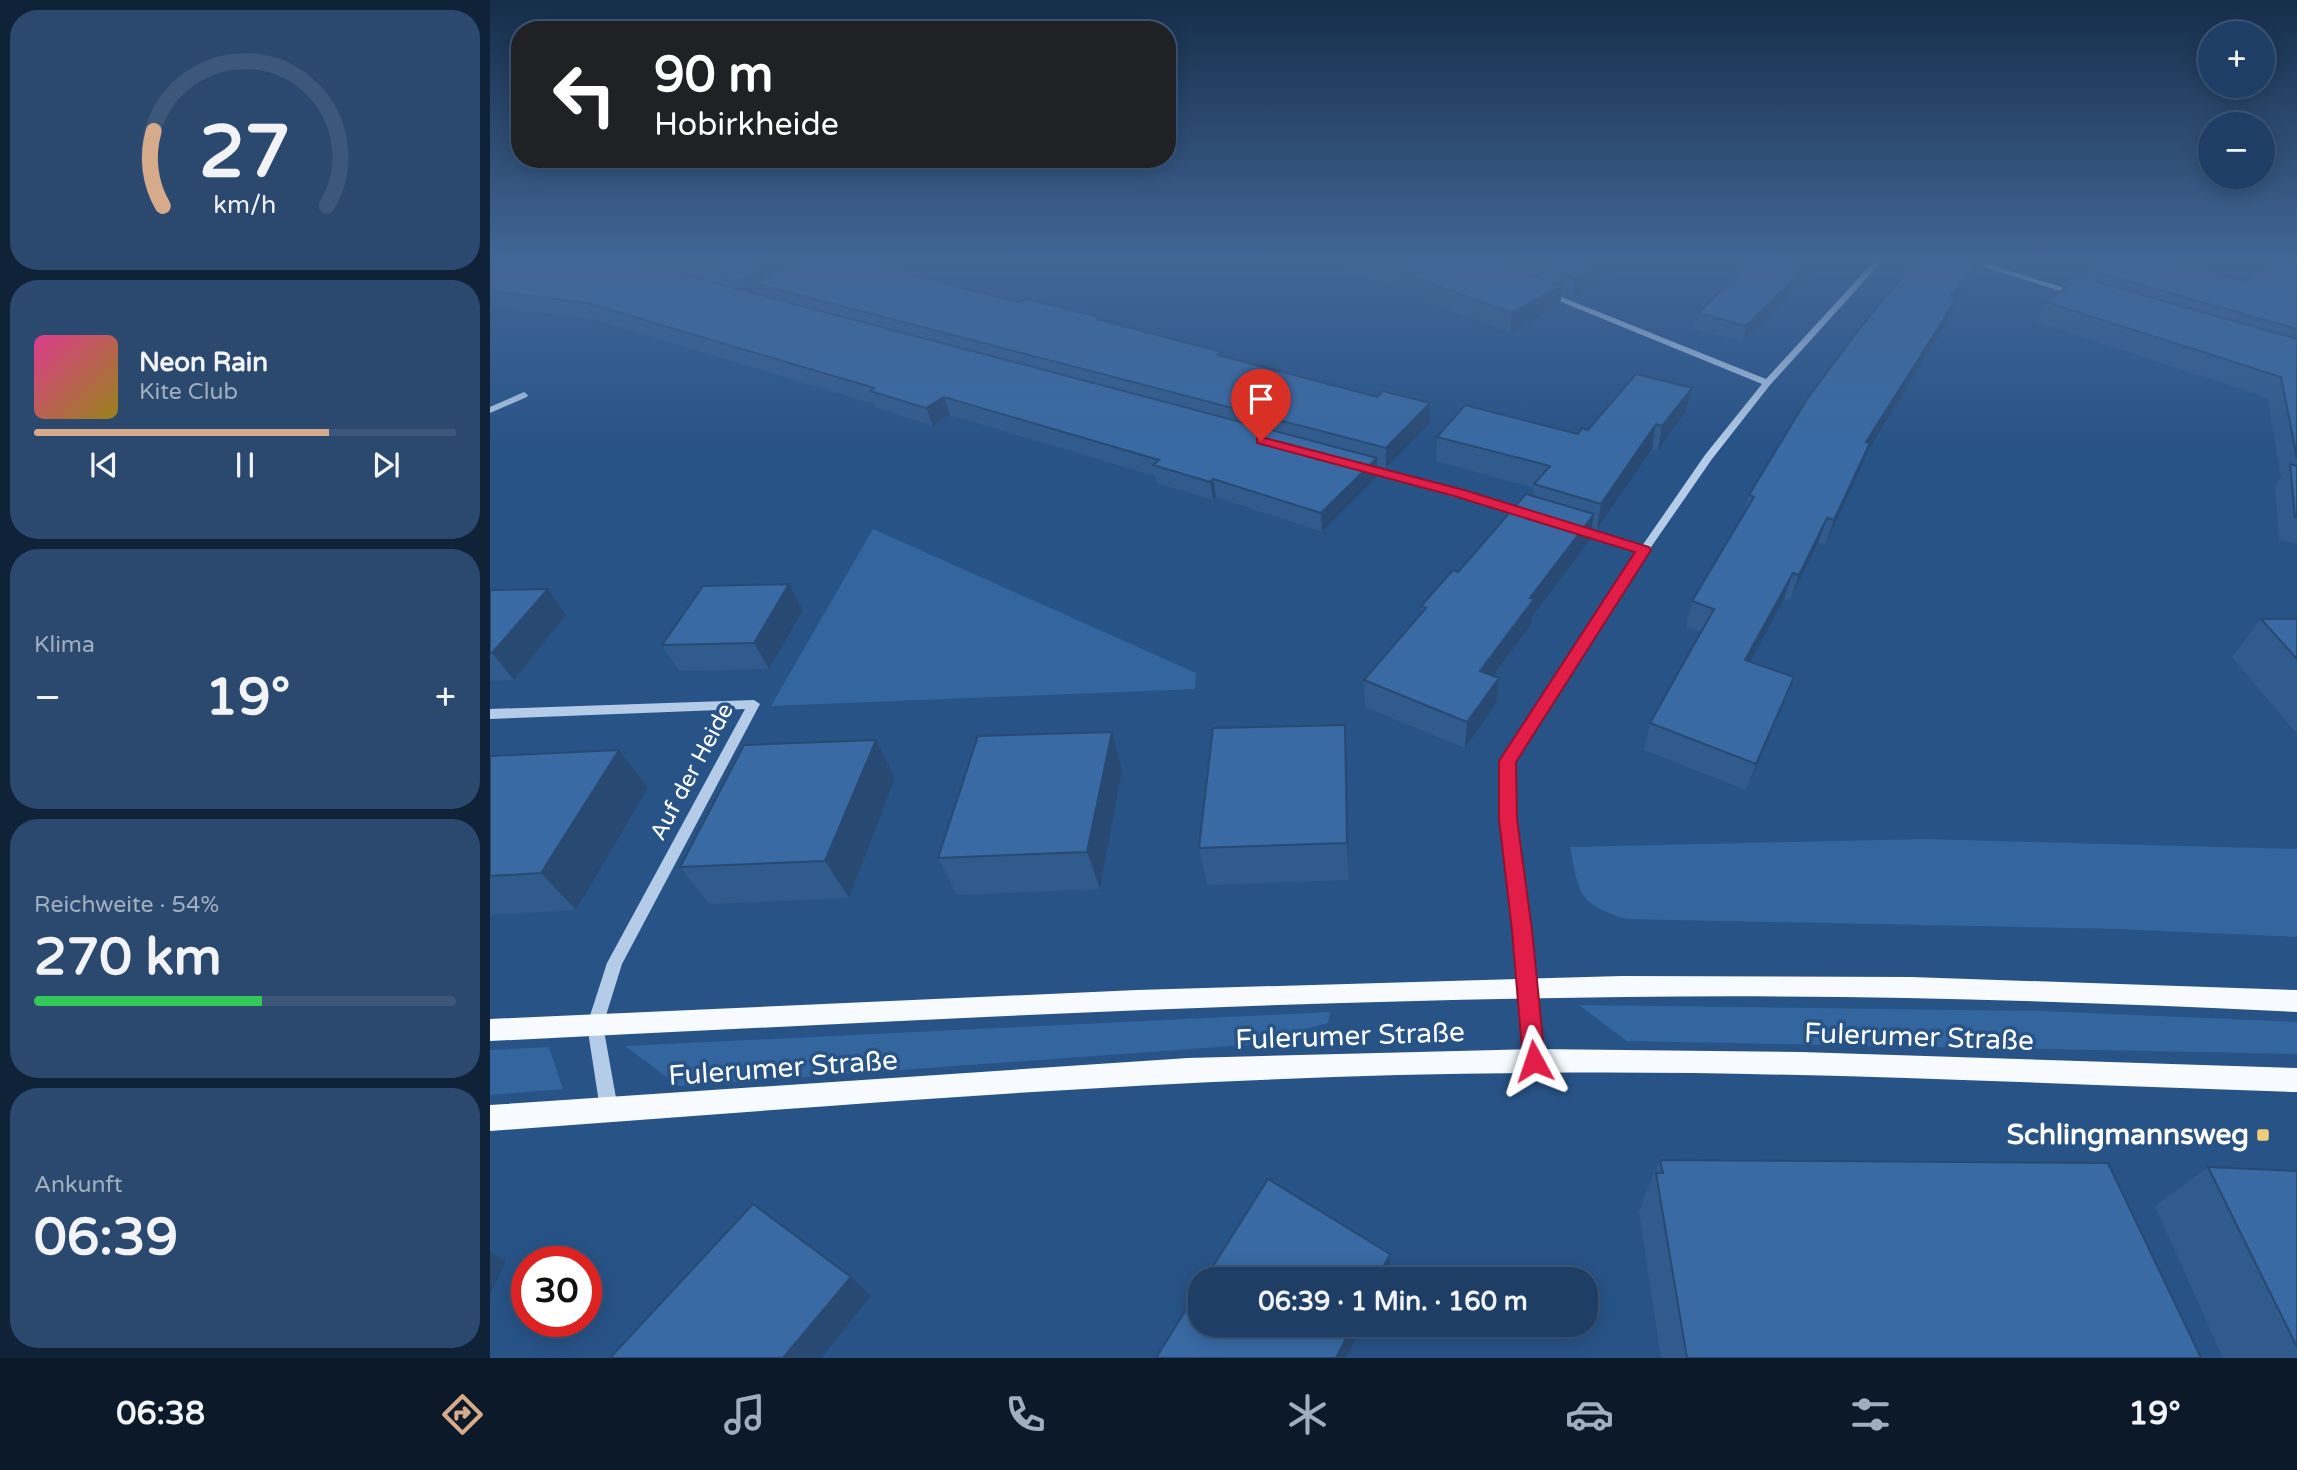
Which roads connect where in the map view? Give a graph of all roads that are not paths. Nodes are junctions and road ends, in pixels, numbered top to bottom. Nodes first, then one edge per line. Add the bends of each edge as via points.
1 (1613, 321) edge
2 (1823, 321) edge
3 (1767, 383) junction
4 (524, 395) dead end
5 (490, 410) edge
6 (1353, 465) edge
7 (1538, 517) edge
8 (1564, 526) edge
9 (1644, 550) junction
10 (490, 713) edge
11 (1527, 988) junction
12 (2297, 1000) edge
13 (595, 1025) junction
14 (490, 1030) edge
15 (1534, 1061) junction
16 (2297, 1080) edge
17 (609, 1109) junction
18 (490, 1118) edge

1 - 3 street
2 - 3 street
3 - 9 street via 1708,457
4 - 5 street
6 - 7 street
8 - 9 street
9 - 11 street via 1508,761 1508,819
10 - 13 street, Auf der Heide via 754,704 615,963
11 - 12 main road, Fulerumer Straße via 2045,989
11 - 13 main road, Fulerumer Straße
11 - 15 street
13 - 14 main road, Fulerumer Straße
13 - 17 street, Auf der Heide
15 - 16 main road, Fulerumer Straße via 1828,1064
15 - 17 main road, Fulerumer Straße via 1188,1070
17 - 18 main road, Fulerumer Straße

